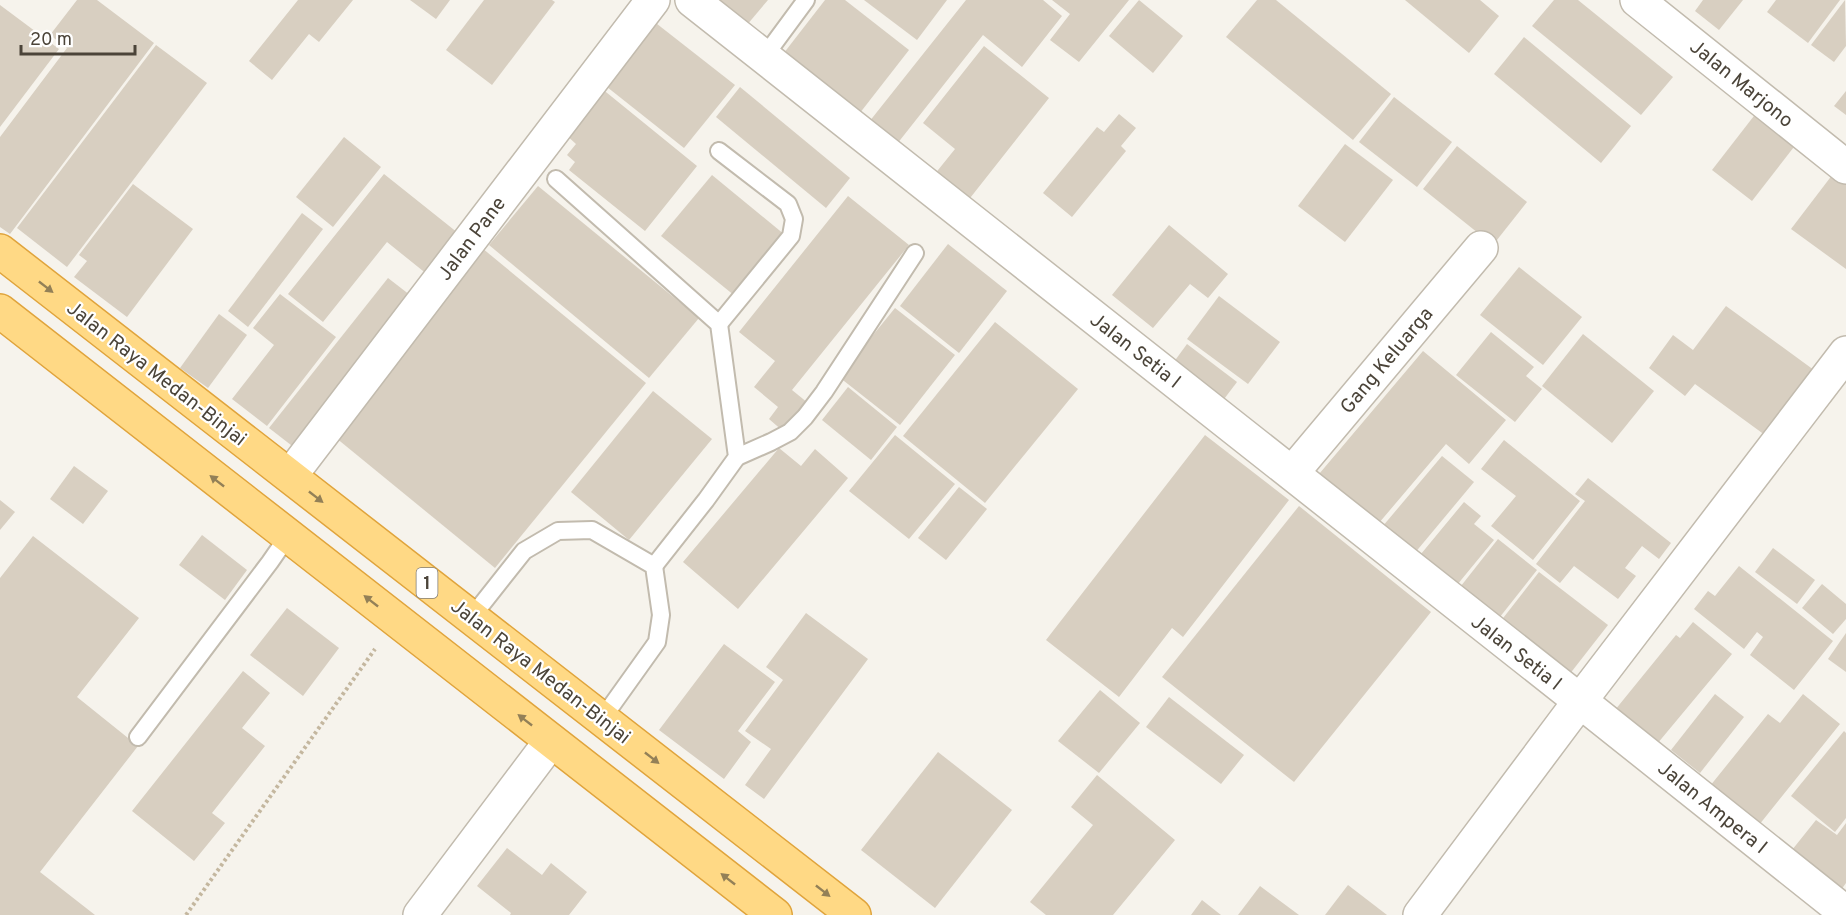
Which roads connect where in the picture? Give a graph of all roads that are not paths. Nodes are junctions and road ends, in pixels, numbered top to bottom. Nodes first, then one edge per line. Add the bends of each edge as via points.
1 (653, 0) edge
2 (692, 0) edge
3 (806, 0) edge
4 (1637, 0) edge
5 (764, 57) junction
6 (720, 151) dead end
7 (1846, 167) edge
8 (556, 179) dead end
9 (1481, 248) dead end
10 (0, 251) edge
11 (915, 253) dead end
12 (0, 311) edge
13 (719, 324) junction
14 (1846, 353) edge
15 (736, 457) junction
16 (1292, 473) junction
17 (290, 476) junction
18 (288, 536) junction
19 (654, 566) junction
20 (471, 618) junction
21 (1580, 701) junction
22 (602, 719) junction
23 (138, 737) dead end
24 (551, 741) junction
25 (787, 863) junction
26 (766, 908) edge
27 (1846, 913) edge
28 (420, 915) edge
29 (854, 915) edge
30 (1420, 915) edge

1 - 17 street, Jalan Pane
2 - 5 street, Jalan Setia I
3 - 5 lane
4 - 7 street, Jalan Marjono
5 - 16 street, Jalan Setia I
6 - 13 lane via 788,204 794,219 791,236
8 - 13 lane
9 - 16 street, Gang Keluarga
10 -> 17 highway, Jalan Raya Medan-Binjai / 1
11 - 15 lane via 805,417 789,432
18 -> 12 highway
13 - 15 lane
14 - 21 street
15 - 19 lane
16 - 21 street, Jalan Setia I
17 -> 20 highway, Jalan Raya Medan-Binjai / 1
18 - 23 lane
24 -> 18 highway
19 - 20 lane via 592,530 558,531 524,551
19 - 22 lane via 661,615 657,642
20 - 22 highway, Jalan Raya Medan-Binjai / 1
21 - 27 street, Jalan Ampera I
21 - 30 street
22 -> 25 highway, Jalan Raya Medan-Binjai / 1
26 -> 24 highway
24 - 28 street
25 - 26 highway
25 -> 29 highway, Jalan Raya Medan-Binjai / 1

